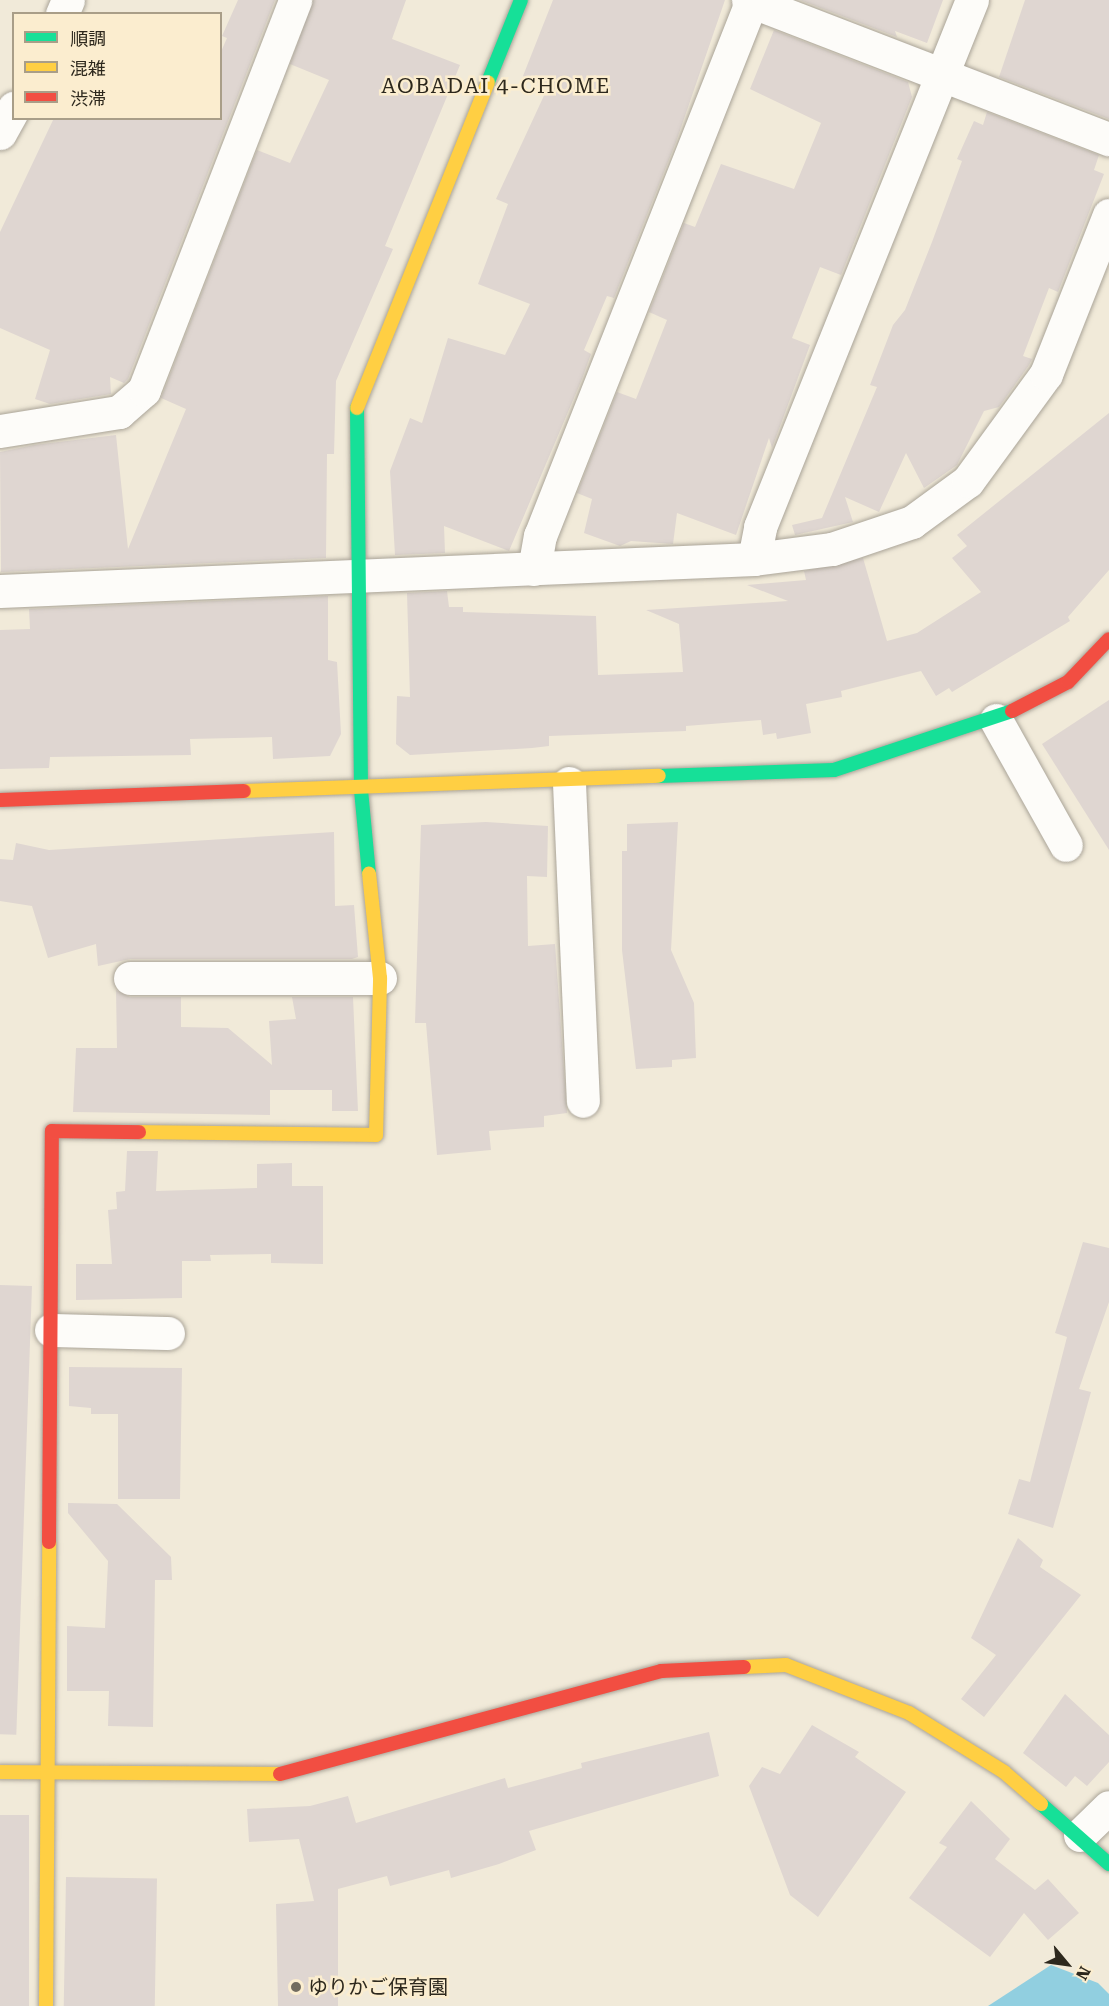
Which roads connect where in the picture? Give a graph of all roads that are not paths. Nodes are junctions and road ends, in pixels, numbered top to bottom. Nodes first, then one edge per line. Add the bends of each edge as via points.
1 (295, 0) edge
2 (521, 0) edge
3 (751, 0) edge
4 (972, 0) edge
5 (943, 76) junction
6 (12, 112) edge
7 (0, 134) edge
8 (1109, 139) edge
9 (1109, 215) edge
10 (0, 432) edge
11 (754, 559) junction
12 (534, 569) junction
13 (360, 578) junction
14 (0, 591) edge
15 (1109, 639) edge
16 (996, 720) junction
17 (569, 783) junction
18 (361, 790) junction
19 (0, 800) edge
20 (1066, 845) dead end
21 (130, 978) dead end
22 (380, 978) junction
23 (583, 1101) dead end
24 (51, 1330) junction
25 (168, 1333) dead end
26 (0, 1772) edge
27 (49, 1773) junction
28 (1109, 1807) edge
29 (1080, 1834) junction
30 (1109, 1864) edge
31 (46, 2006) edge

1 - 10 street via 144,390 119,412
2 - 13 street via 357,407
3 - 5 street
3 - 12 street via 540,536
4 - 5 street
5 - 8 street
5 - 11 street via 760,527
6 - 7 street
9 - 11 street via 1046,374 968,482 912,522 832,549
11 - 12 street
12 - 13 street
13 - 14 street
13 - 18 street
15 - 16 street via 1068,682
16 - 17 street via 921,739 834,770
16 - 20 street
17 - 18 street
17 - 23 street
18 - 19 street
18 - 22 street
21 - 22 street
22 - 24 street via 376,1135 52,1131
24 - 25 street
24 - 27 street
26 - 27 street
27 - 29 street via 275,1775 661,1671 786,1665 909,1713 1004,1772
27 - 31 street
28 - 29 street
29 - 30 street

